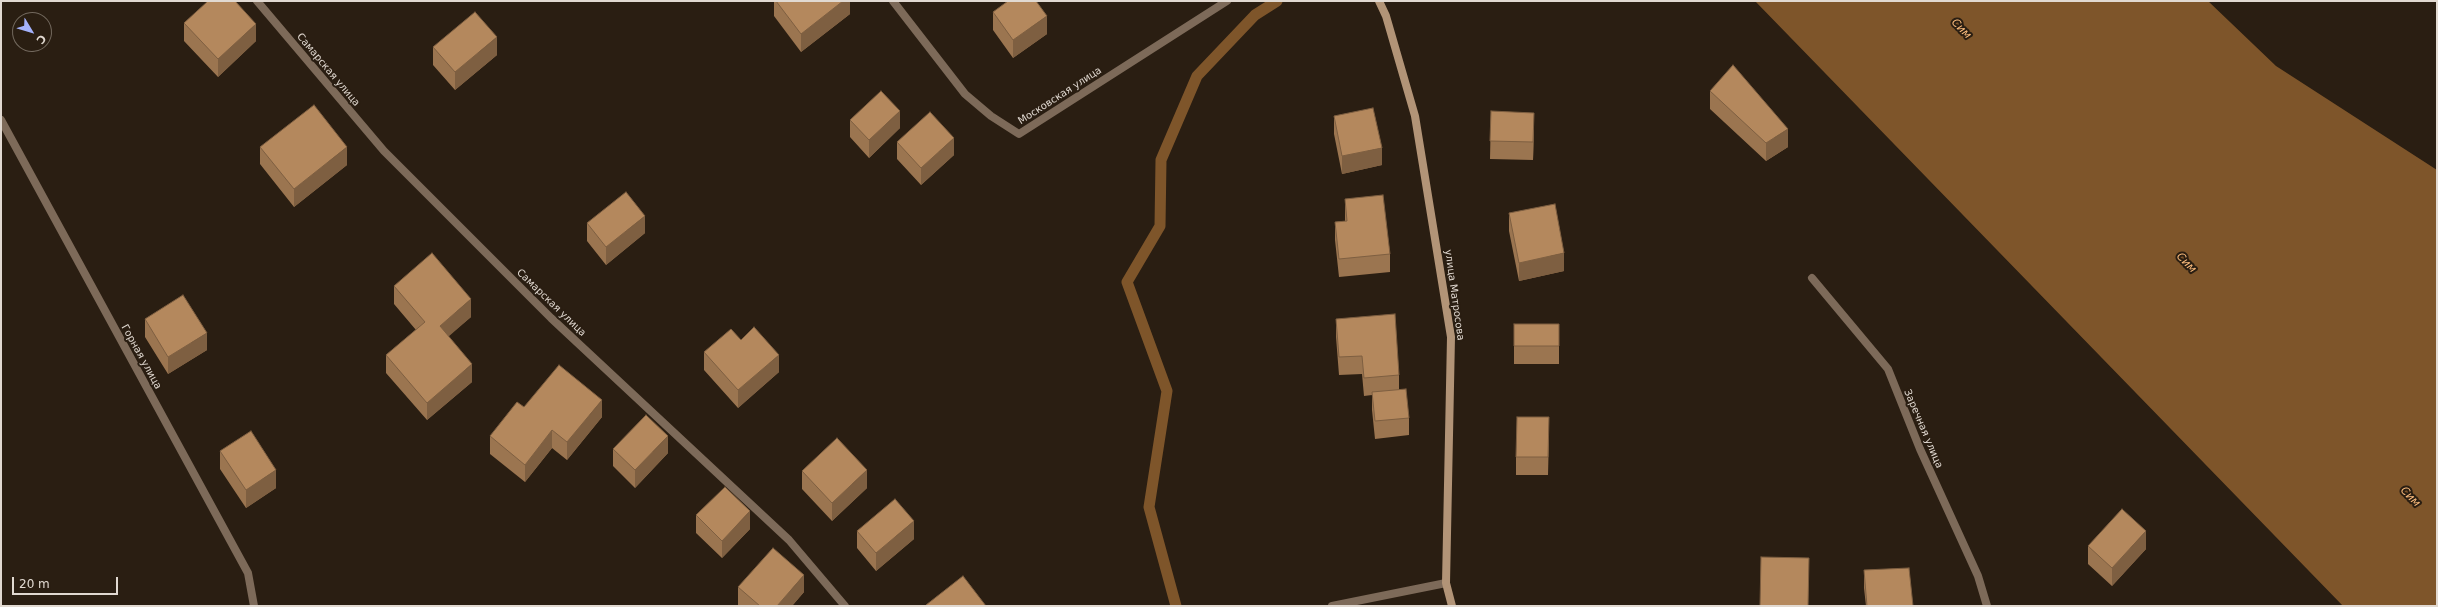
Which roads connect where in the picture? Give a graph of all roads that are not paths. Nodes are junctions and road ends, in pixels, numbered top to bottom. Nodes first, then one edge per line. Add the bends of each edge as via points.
1 (257, 1) edge
2 (893, 1) edge
3 (1227, 1) edge
4 (1378, 1) edge
5 (1, 120) edge
6 (1812, 278) dead end
7 (1446, 583) junction
8 (254, 606) edge
9 (846, 606) edge
10 (1332, 606) edge
11 (1452, 606) edge
12 (1987, 606) edge

1 - 9 street, Самарская улица via 384,151 551,318 789,540
2 - 3 street, Московская улица via 965,94 991,116 1019,134
4 - 7 main road, улица Матросова via 1386,16 1415,116 1451,336
5 - 8 street, Горная улица via 248,573
6 - 12 street, Заречная улица via 1888,369 1920,449 1978,576
7 - 10 street
7 - 11 main road, улица Матросова

